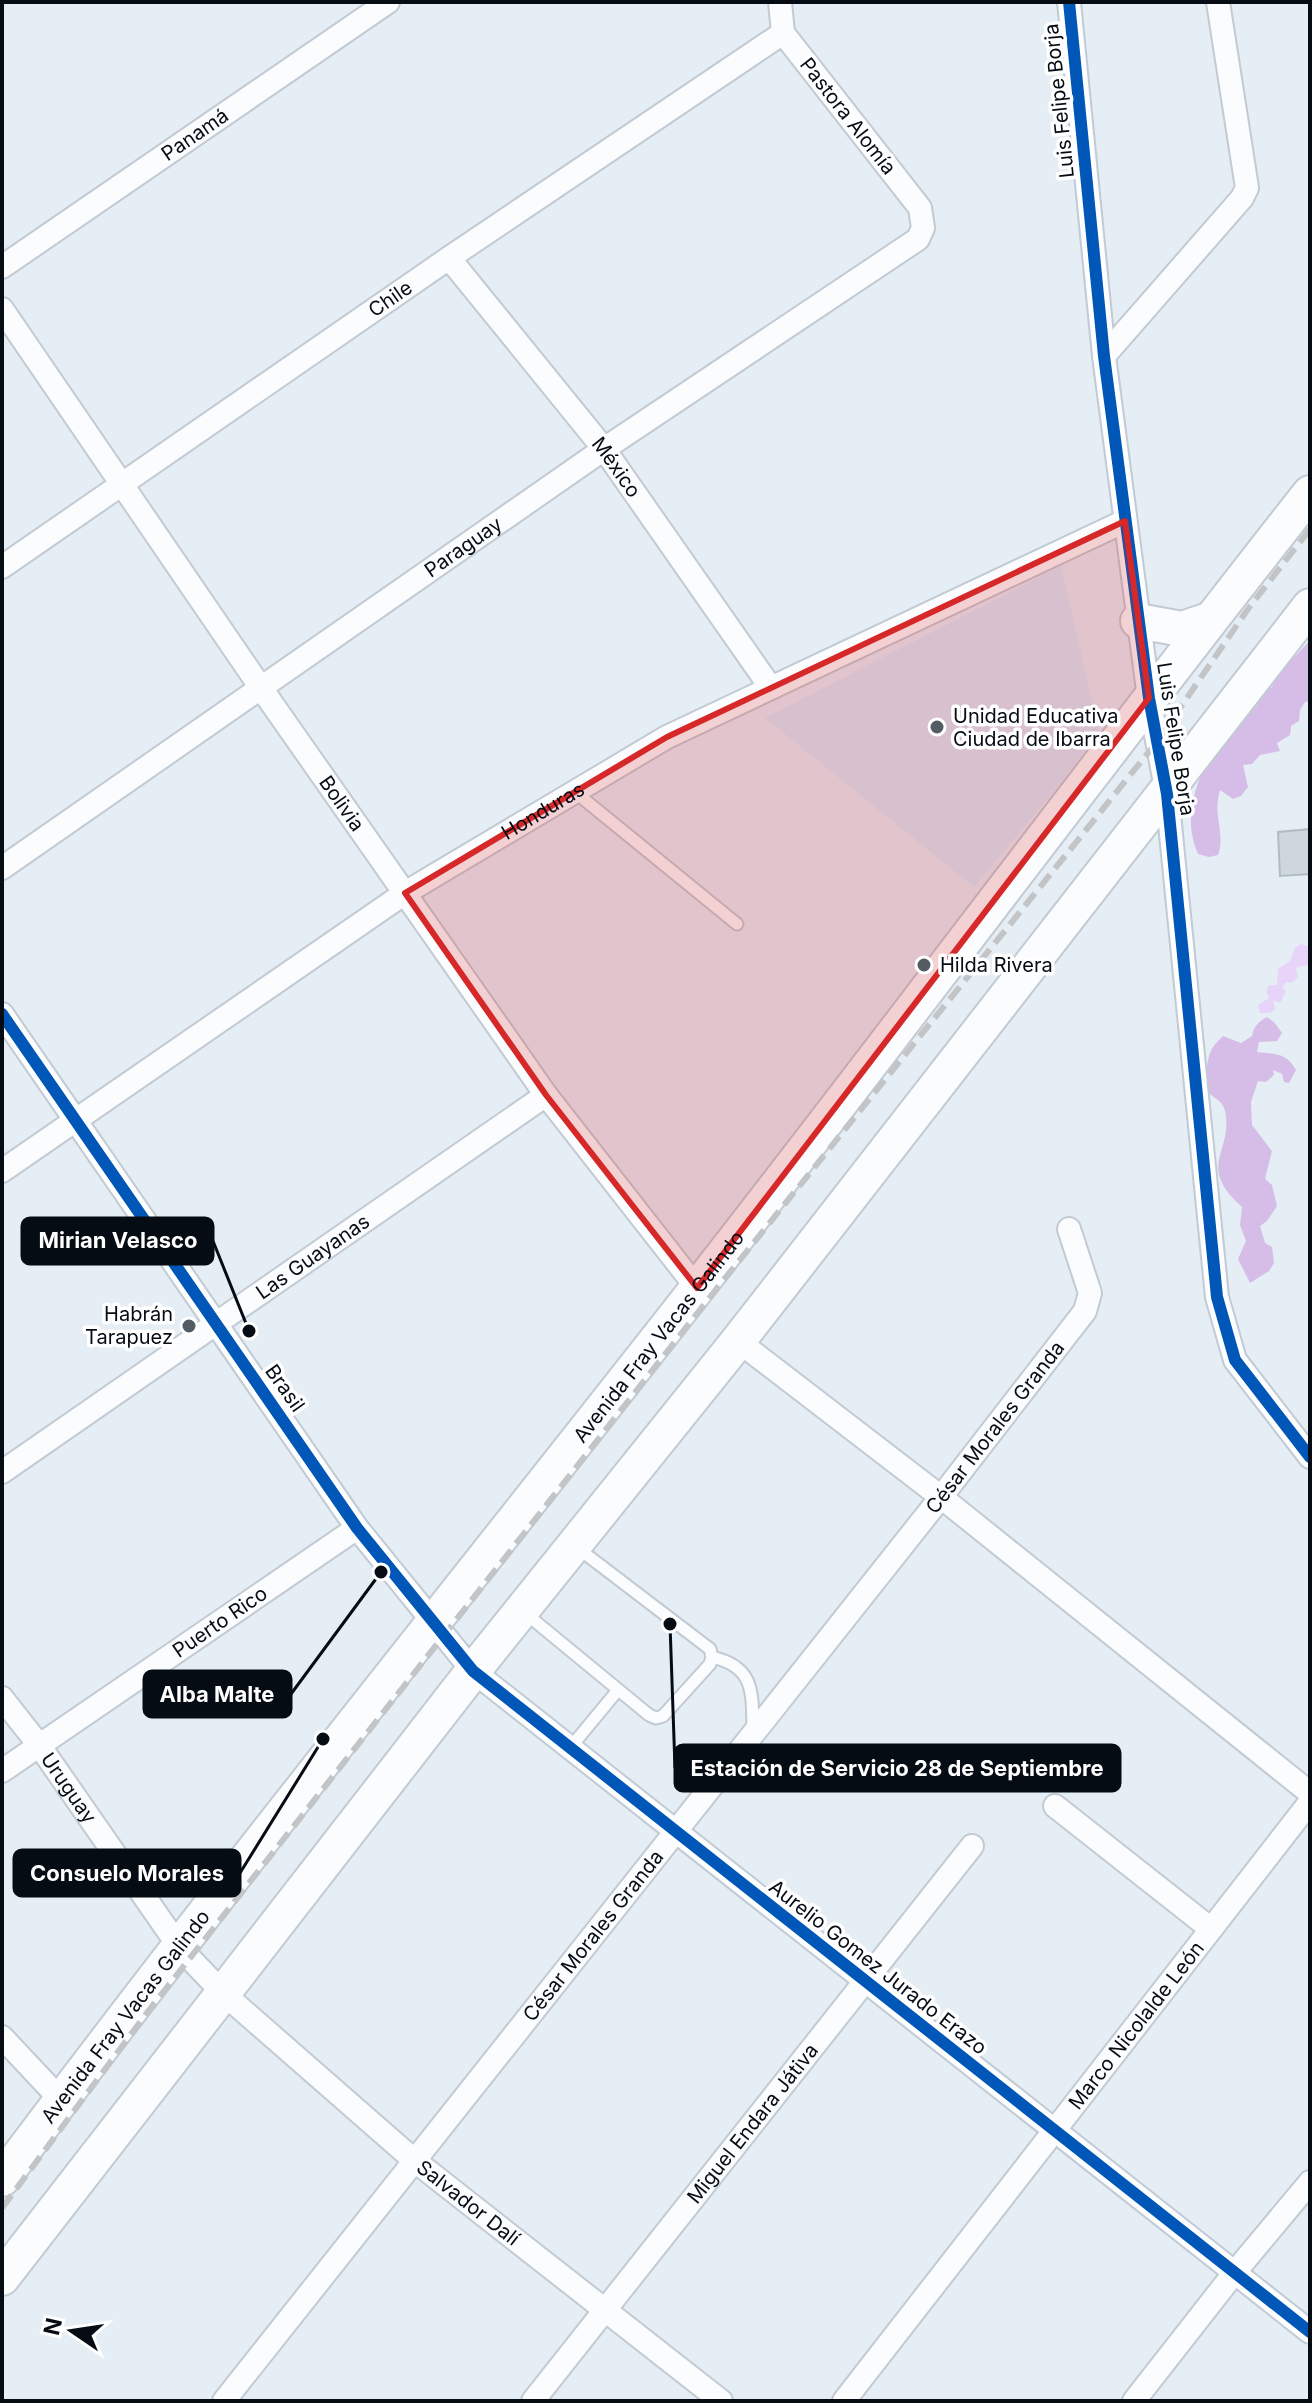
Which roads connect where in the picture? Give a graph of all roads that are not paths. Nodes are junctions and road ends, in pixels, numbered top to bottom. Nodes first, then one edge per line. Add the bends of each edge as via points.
1 (388, 2) edge
2 (780, 2) edge
3 (1069, 2) edge
4 (1218, 2) edge
5 (783, 33) junction
6 (923, 228) joint
7 (449, 258) junction
8 (2, 267) edge
9 (2, 309) edge
10 (1104, 356) junction
11 (604, 449) junction
12 (122, 484) junction
13 (1310, 493) edge
14 (1125, 521) junction
15 (2, 567) edge
16 (1310, 606) edge
17 (1209, 620) junction
18 (1138, 621) junction
19 (261, 688) junction
20 (771, 688) junction
21 (1149, 698) junction
22 (575, 792) junction
23 (1167, 794) junction
24 (2, 868) edge
25 (405, 893) junction
26 (737, 924) dead end
27 (2, 1014) edge
28 (546, 1095) junction
29 (75, 1120) junction
30 (2, 1171) edge
31 (1069, 1229) dead end
32 (697, 1288) junction
33 (216, 1324) junction
34 (738, 1341) junction
35 (1310, 1457) edge
36 (2, 1472) edge
37 (941, 1497) junction
38 (357, 1528) junction
39 (573, 1545) junction
40 (521, 1610) junction
41 (432, 1622) junction
42 (712, 1657) junction
43 (473, 1671) junction
44 (618, 1690) junction
45 (2, 1698) edge
46 (753, 1734) junction
47 (39, 1745) junction
48 (570, 1748) junction
49 (2, 1771) edge
50 (1310, 1793) edge
51 (1310, 1802) edge
52 (1055, 1806) dead end
53 (675, 1833) junction
54 (972, 1846) dead end
55 (1211, 1929) junction
56 (180, 1948) junction
57 (865, 1982) junction
58 (224, 1994) junction
59 (2, 2037) edge
60 (61, 2100) junction
61 (1054, 2131) junction
62 (415, 2161) junction
63 (2, 2179) edge
64 (1310, 2182) edge
65 (1235, 2272) junction
66 (2, 2278) edge
67 (604, 2311) junction
68 (1310, 2332) edge
69 (224, 2401) edge
70 (533, 2401) edge
71 (721, 2401) edge
72 (844, 2401) edge
73 (1134, 2401) edge

1 - 8 street, Panamá
2 - 5 street
3 - 10 street, Luis Felipe Borja
4 - 10 street via 1247,188
5 - 6 street, Pastora Alomía via 920,208
5 - 7 street, Chile
6 - 11 street, Paraguay via 918,239
7 - 11 street, México
7 - 12 street, Chile
9 - 12 street, Bolivia
10 - 14 street, Luis Felipe Borja
11 - 19 street, Paraguay
11 - 20 street, México
12 - 15 street, Chile
12 - 19 street, Bolivia
13 - 17 main road, Avenida Fray Vacas Galindo
14 - 18 street, Luis Felipe Borja
14 - 20 street, Honduras
16 - 23 main road
17 - 18 main road via 1182,629
17 - 21 main road, Avenida Fray Vacas Galindo
18 - 21 street, Luis Felipe Borja
19 - 24 street, Paraguay
19 - 25 street, Bolivia
20 - 22 street, Honduras via 667,737
21 - 23 street, Luis Felipe Borja
21 - 32 main road, Avenida Fray Vacas Galindo
22 - 25 street, Honduras
22 - 26 lane
23 - 34 main road
23 - 35 street, Luis Felipe Borja via 1217,1297 1235,1360
25 - 28 street, Bolivia
25 - 29 street, Honduras
27 - 29 street, Brasil
28 - 32 street, Bolivia
28 - 33 street, Las Guayanas
29 - 30 street, Honduras
29 - 33 street, Brasil
31 - 37 street, César Morales Granda via 1090,1293 1085,1311
32 - 41 main road, Avenida Fray Vacas Galindo
33 - 36 street, Las Guayanas
33 - 38 street, Brasil
34 - 37 street
34 - 39 main road
37 - 46 street, César Morales Granda
37 - 50 street
38 - 41 street, Brasil
38 - 47 street, Puerto Rico
39 - 40 main road
39 - 42 lane via 710,1649
40 - 43 main road
40 - 44 lane
41 - 43 street, Aurelio Gomez Jurado Erazo
41 - 56 main road, Avenida Fray Vacas Galindo
42 - 44 lane via 663,1716 656,1718
42 - 46 lane via 744,1671 752,1692
43 - 48 street, Aurelio Gomez Jurado Erazo
43 - 58 main road
44 - 48 lane
45 - 47 street, Uruguay
46 - 53 street, César Morales Granda
47 - 49 street, Puerto Rico
47 - 56 street, Uruguay
48 - 53 street, Aurelio Gomez Jurado Erazo
51 - 55 street, Marco Nicolalde León
52 - 55 street
53 - 57 street, Aurelio Gomez Jurado Erazo
53 - 62 street, César Morales Granda
54 - 57 street, Miguel Endara Játiva
55 - 61 street, Marco Nicolalde León
56 - 58 street, Uruguay
56 - 60 main road, Avenida Fray Vacas Galindo
57 - 61 street, Aurelio Gomez Jurado Erazo
57 - 67 street, Miguel Endara Játiva
58 - 62 street, Salvador Dalí
58 - 66 main road
59 - 60 street
60 - 63 main road, Avenida Fray Vacas Galindo
61 - 65 street, Aurelio Gomez Jurado Erazo
61 - 72 street, Marco Nicolalde León
62 - 67 street, Salvador Dalí
62 - 69 street, César Morales Granda
64 - 65 street
65 - 68 street, Aurelio Gomez Jurado Erazo
65 - 73 street
67 - 70 street, Miguel Endara Játiva
67 - 71 street, Salvador Dalí

